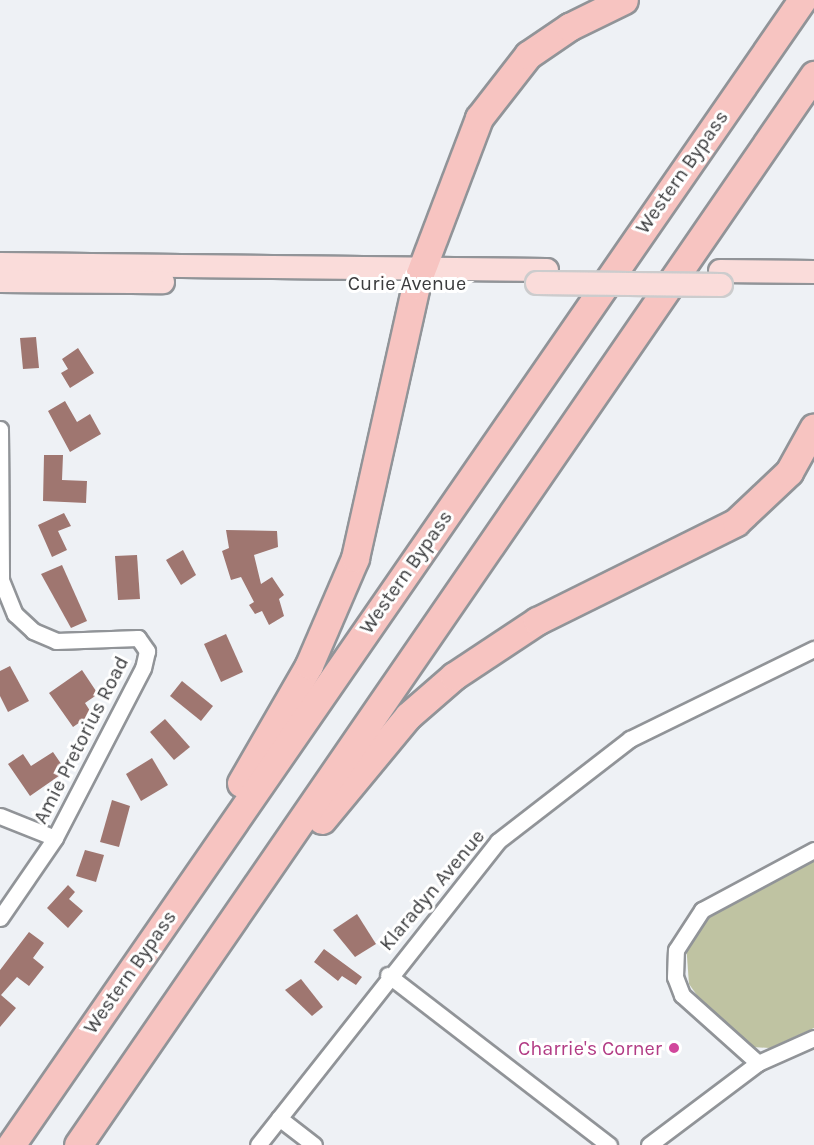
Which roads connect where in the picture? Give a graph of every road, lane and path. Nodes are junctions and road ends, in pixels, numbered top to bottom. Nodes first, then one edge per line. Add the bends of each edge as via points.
1 (624, 0) edge
2 (802, 0) edge
3 (814, 75) edge
4 (0, 264) edge
5 (814, 272) edge
6 (419, 277) junction
7 (720, 278) junction
8 (0, 281) edge
9 (814, 285) edge
10 (814, 427) edge
11 (0, 429) edge
12 (814, 649) edge
13 (0, 816) edge
14 (55, 838) junction
15 (814, 850) edge
16 (174, 909) junction
17 (0, 918) edge
18 (388, 975) junction
19 (188, 987) junction
20 (814, 1038) edge
21 (758, 1063) junction
22 (279, 1118) junction
23 (12, 1145) edge
24 (78, 1145) edge
25 (258, 1145) edge
26 (314, 1145) edge
27 (609, 1145) edge
28 (649, 1145) edge

1 - 6 highway via 547,41 495,94 468,142
2 - 16 highway, Western Bypass
3 - 19 highway
4 - 6 main road, Curie Avenue
5 - 7 main road, Curie Avenue
6 - 7 main road, Curie Avenue
6 - 8 main road, Curie Avenue
6 - 16 highway via 373,499 334,614
7 - 9 main road, Curie Avenue
10 - 19 highway via 789,472 736,522 496,645 408,716
11 - 14 street, Amie Pretorius Road via 2,580 15,614 33,631 56,641 138,638 147,651
12 - 18 street, Klaradyn Avenue via 698,702 630,739 572,780 474,865
13 - 14 street
14 - 17 street, Amie Pretorius Road
15 - 21 street via 702,910 676,950 675,977 682,995
16 - 23 highway, Western Bypass
18 - 22 street, Klaradyn Avenue
18 - 27 street
19 - 24 highway
20 - 21 street
21 - 28 street
22 - 25 street, Klaradyn Avenue
22 - 26 street

